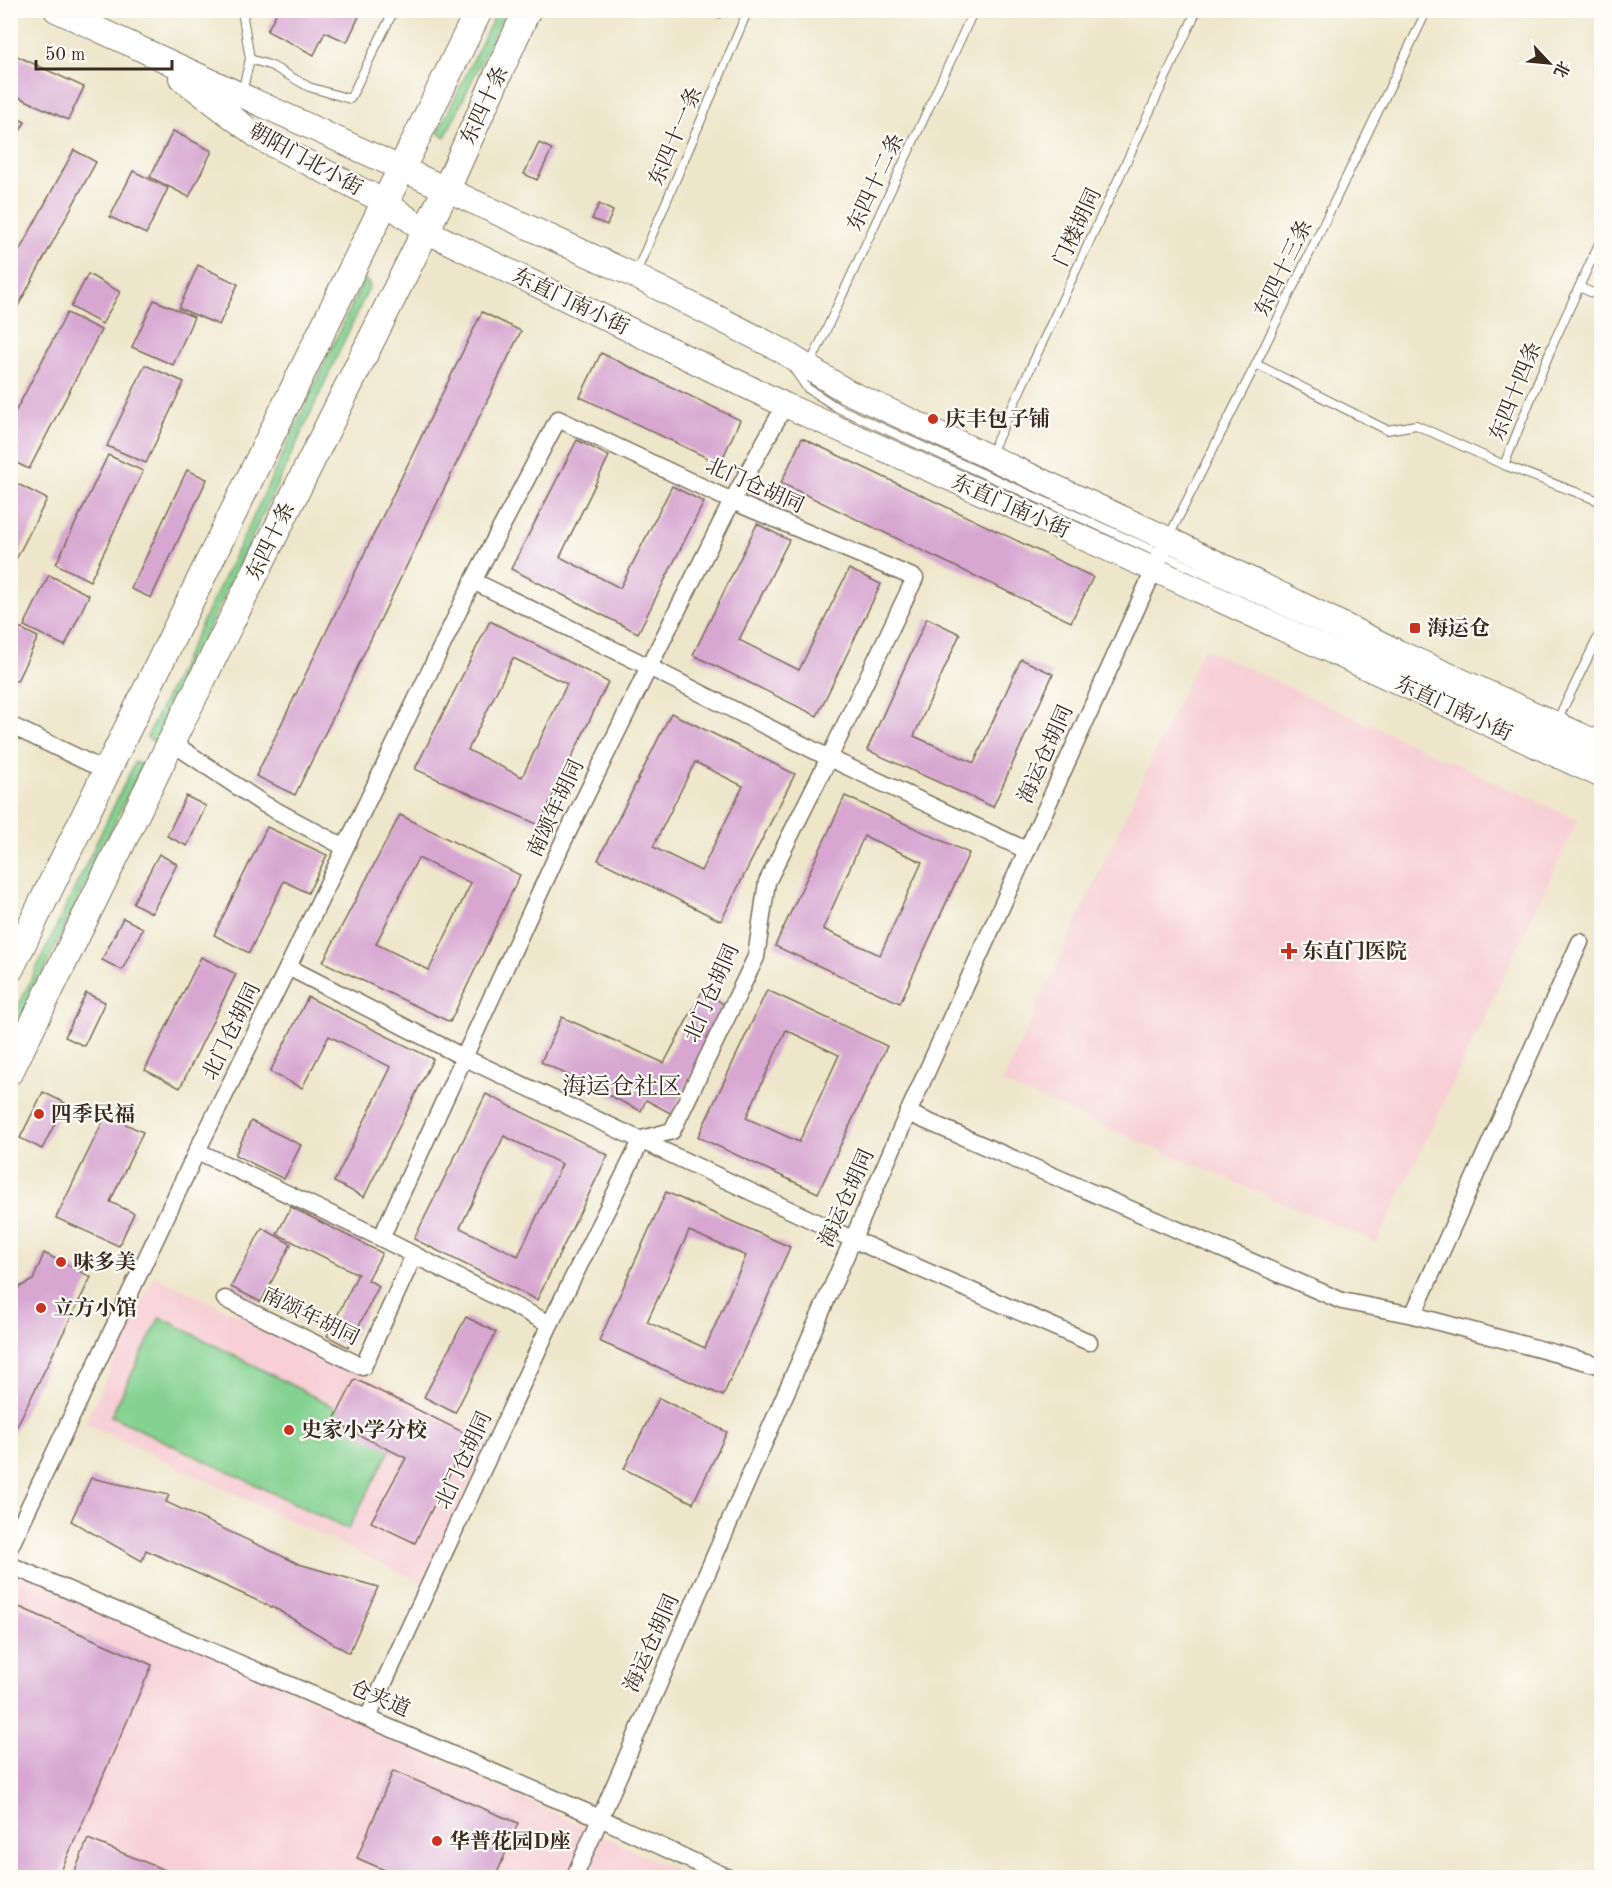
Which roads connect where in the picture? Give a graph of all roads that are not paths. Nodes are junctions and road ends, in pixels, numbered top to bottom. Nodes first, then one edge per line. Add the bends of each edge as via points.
1 (56, 10) edge
2 (246, 10) edge
3 (394, 10) edge
4 (479, 10) edge
5 (527, 10) edge
6 (748, 10) edge
7 (974, 10) edge
8 (1197, 10) edge
9 (1427, 10) edge
10 (143, 50) junction
11 (250, 59) junction
12 (241, 95) junction
13 (402, 169) junction
14 (446, 190) junction
15 (385, 202) junction
16 (424, 230) junction
17 (1602, 237) edge
18 (635, 276) junction
19 (1579, 287) junction
20 (1602, 297) edge
21 (779, 349) junction
22 (1256, 364) junction
23 (809, 368) junction
24 (785, 405) junction
25 (989, 458) junction
26 (1504, 465) junction
27 (732, 501) junction
28 (1602, 502) edge
29 (1160, 554) junction
30 (472, 580) junction
31 (1602, 629) edge
32 (649, 667) junction
33 (1556, 724) junction
34 (10, 725) edge
35 (171, 742) junction
36 (1602, 745) edge
37 (829, 758) junction
38 (1602, 761) edge
39 (106, 771) junction
40 (1602, 776) edge
41 (344, 847) junction
42 (1026, 850) junction
43 (1580, 942) dead end
44 (288, 967) junction
45 (10, 969) edge
46 (465, 1058) junction
47 (10, 1071) edge
48 (908, 1113) junction
49 (642, 1139) junction
50 (197, 1151) junction
51 (381, 1238) junction
52 (852, 1239) junction
53 (414, 1255) junction
54 (225, 1299) dead end
55 (1413, 1315) junction
56 (550, 1324) junction
57 (1089, 1342) dead end
58 (1602, 1366) edge
59 (10, 1547) edge
60 (10, 1565) edge
61 (368, 1717) junction
62 (600, 1818) junction
63 (574, 1878) edge
64 (729, 1878) edge

1 - 10 main road, 朝阳门北小街
2 - 11 lane via 243,17
3 - 11 lane via 350,99 309,87 272,66
4 - 13 main road
5 - 14 main road, 东四十条
6 - 18 lane, 东四十一条
7 - 23 lane, 东四十二条
8 - 25 lane, 门楼胡同
9 - 22 lane, 东四十三条
10 - 12 main road, 朝阳门北小街
10 - 15 main road, 朝阳门北小街 via 261,139
11 - 12 lane
12 - 13 main road, 朝阳门北小街
13 - 14 main road, 朝阳门北小街
13 - 15 main road
14 - 16 main road, 东四十条
14 - 18 main road, 东直门南小街
15 - 16 main road, 朝阳门北小街
15 - 39 main road
16 - 24 main road, 东直门南小街
16 - 35 main road, 东四十条
17 - 19 lane, 东四十四条
18 - 21 main road, 东直门南小街
19 - 20 lane
19 - 26 lane, 东四十四条
21 - 23 main road, 东直门南小街
21 - 29 lane via 807,388 838,408
22 - 26 lane via 1387,430 1416,425
22 - 29 lane, 东四十三条
23 - 25 main road, 东直门南小街 via 846,391
24 - 27 street, 南颂年胡同
24 - 29 main road, 东直门南小街
25 - 29 main road, 东直门南小街
26 - 28 lane, 东四十四条
27 - 30 street, 北门仓胡同 via 558,419
27 - 32 street, 南颂年胡同
27 - 37 street, 北门仓胡同 via 915,578
29 - 33 main road, 东直门南小街 via 1398,652
29 - 38 lane
29 - 40 main road, 东直门南小街
29 - 42 street, 海运仓胡同
30 - 32 street
30 - 41 street, 北门仓胡同
31 - 33 lane
32 - 37 street
32 - 46 street, 南颂年胡同 via 563,842
33 - 36 main road, 东直门南小街
34 - 39 street
35 - 41 street via 262,803
35 - 47 main road, 东四十条
37 - 42 street
37 - 49 street, 北门仓胡同 via 767,882 756,957 672,1131
39 - 45 main road
41 - 44 street, 北门仓胡同
42 - 48 street, 海运仓胡同
43 - 55 street
44 - 46 street
44 - 50 street, 北门仓胡同
46 - 49 street
46 - 51 street, 南颂年胡同
48 - 52 street, 海运仓胡同
48 - 55 street via 1342,1301
49 - 52 street
49 - 56 street, 北门仓胡同
50 - 51 street
50 - 59 street, 北门仓胡同
51 - 53 street
52 - 57 street
52 - 62 street, 海运仓胡同
53 - 54 street, 南颂年胡同 via 363,1367
53 - 56 street
55 - 58 street
56 - 61 street, 北门仓胡同
60 - 61 street, 仓夹道
61 - 62 street, 仓夹道
62 - 63 street, 海运仓胡同
62 - 64 street, 仓夹道

